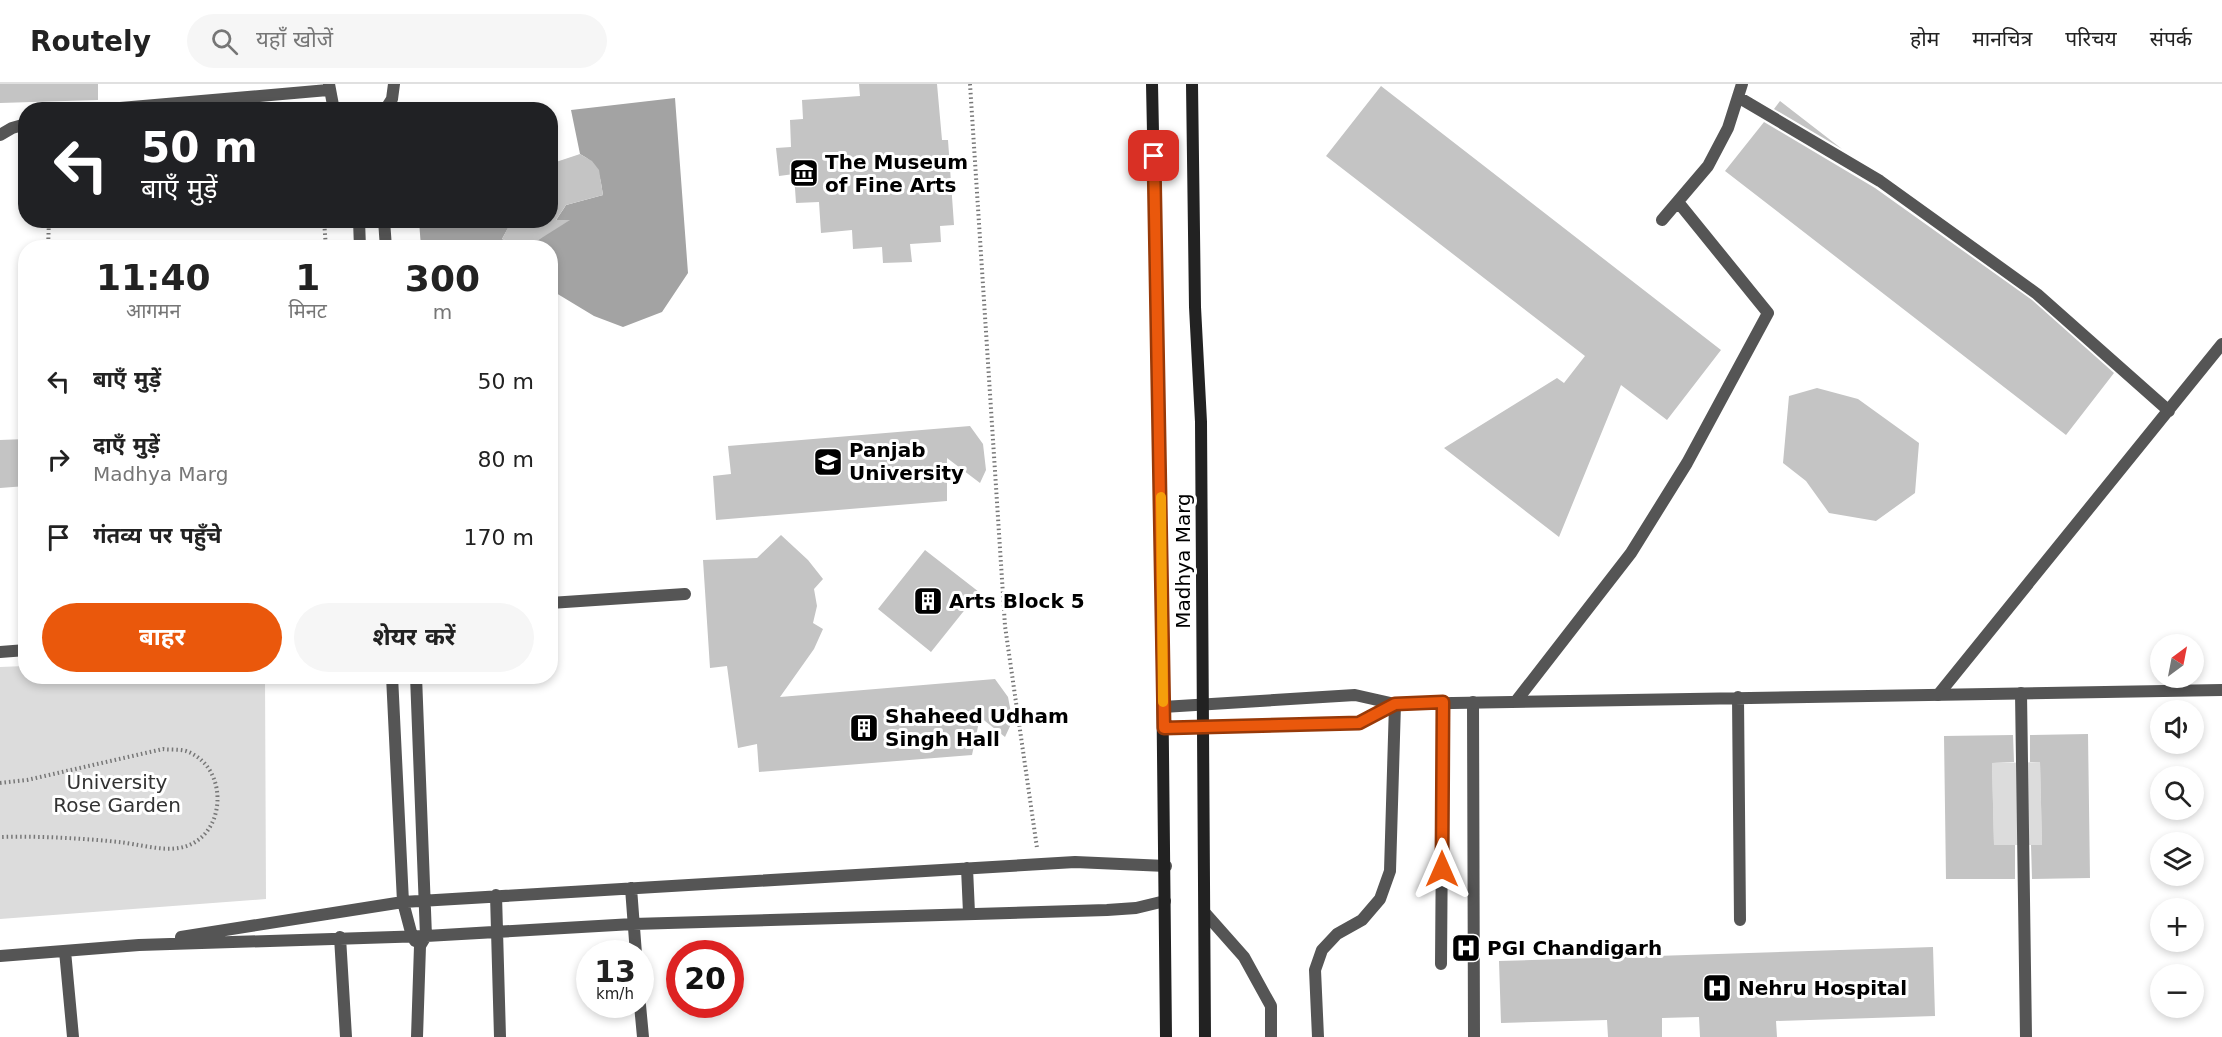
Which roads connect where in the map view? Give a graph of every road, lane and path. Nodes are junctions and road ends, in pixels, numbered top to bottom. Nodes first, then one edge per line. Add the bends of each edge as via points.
1 (395, 84) edge
2 (970, 84) edge
3 (1152, 84) edge
4 (1192, 84) edge
5 (1742, 84) edge
6 (328, 87) edge
7 (1738, 97) junction
8 (177, 102) edge
9 (334, 102) edge
10 (390, 102) edge
11 (18, 126) edge
12 (0, 135) edge
13 (1678, 202) junction
14 (1662, 220) dead end
15 (2222, 344) edge
16 (2169, 411) junction
17 (685, 594) dead end
18 (558, 602) edge
19 (18, 651) edge
20 (0, 652) edge
21 (392, 684) edge
22 (416, 684) edge
23 (2222, 690) edge
24 (2021, 693) junction
25 (1938, 695) junction
26 (1738, 697) junction
27 (1517, 700) junction
28 (1443, 702) junction
29 (1473, 702) junction
30 (1395, 704) junction
31 (1203, 706) junction
32 (1163, 707) junction
33 (1164, 728) junction
34 (1203, 728) junction
35 (0, 783) edge
36 (0, 837) edge
37 (1039, 864) junction
38 (1166, 866) junction
39 (967, 868) junction
40 (631, 888) junction
41 (496, 895) junction
42 (424, 900) junction
43 (1165, 901) junction
44 (403, 902) junction
45 (969, 913) junction
46 (1205, 913) junction
47 (1740, 920) dead end
48 (633, 924) junction
49 (498, 933) junction
50 (340, 938) junction
51 (419, 939) junction
52 (635, 940) edge
53 (138, 945) junction
54 (65, 951) junction
55 (0, 956) edge
56 (1441, 964) dead end
57 (641, 1018) edge
58 (73, 1037) edge
59 (346, 1037) edge
60 (417, 1037) edge
61 (500, 1037) edge
62 (643, 1037) edge
63 (1167, 1037) edge
64 (1206, 1037) edge
65 (1271, 1037) edge
66 (1318, 1037) edge
67 (1474, 1037) edge
68 (2026, 1037) edge

1 - 10 street
2 - 37 path via 1005,626
3 - 32 main road, Madhya Marg
4 - 31 main road, Madhya Marg via 1195,307 1202,422
5 - 7 street
6 - 8 street
6 - 9 street
7 - 13 street via 1728,128 1708,166
7 - 16 street via 1880,182 2037,294
11 - 12 street
13 - 14 street
13 - 27 street via 1768,313 1687,463 1631,553
15 - 16 street
16 - 25 street
17 - 18 street
19 - 20 street
21 - 44 street
22 - 42 street
23 - 24 street
24 - 25 street
24 - 68 street
25 - 26 street
26 - 27 street
26 - 47 street
27 - 29 street
28 - 29 street
28 - 30 street
28 - 56 street
29 - 67 street
30 - 31 street via 1355,694
30 - 34 street via 1359,723
30 - 66 street via 1390,871 1380,898 1362,920 1337,934 1322,950 1315,970
31 - 32 street
31 - 34 main road, Madhya Marg
32 - 33 main road, Madhya Marg
33 - 34 street
33 - 38 main road, Madhya Marg
34 - 46 main road, Madhya Marg
35 - 36 path via 163,749 185,751 200,760 212,774 218,790 218,807 210,825 195,841 178,848 77,838
37 - 38 street
37 - 39 street
38 - 43 main road, Madhya Marg
39 - 40 street
39 - 45 street
40 - 41 street
40 - 48 street
41 - 42 street
41 - 49 street
42 - 44 street
42 - 51 street
43 - 45 street via 1136,908
43 - 63 main road, Madhya Marg
44 - 51 street
44 - 53 street
45 - 48 street
46 - 64 main road, Madhya Marg
46 - 65 street via 1244,957 1271,1006
48 - 49 street
48 - 52 street
49 - 51 street
49 - 61 street
50 - 51 street
50 - 53 street
50 - 59 street
51 - 60 street
53 - 54 street
54 - 55 street
54 - 58 street
57 - 62 street

